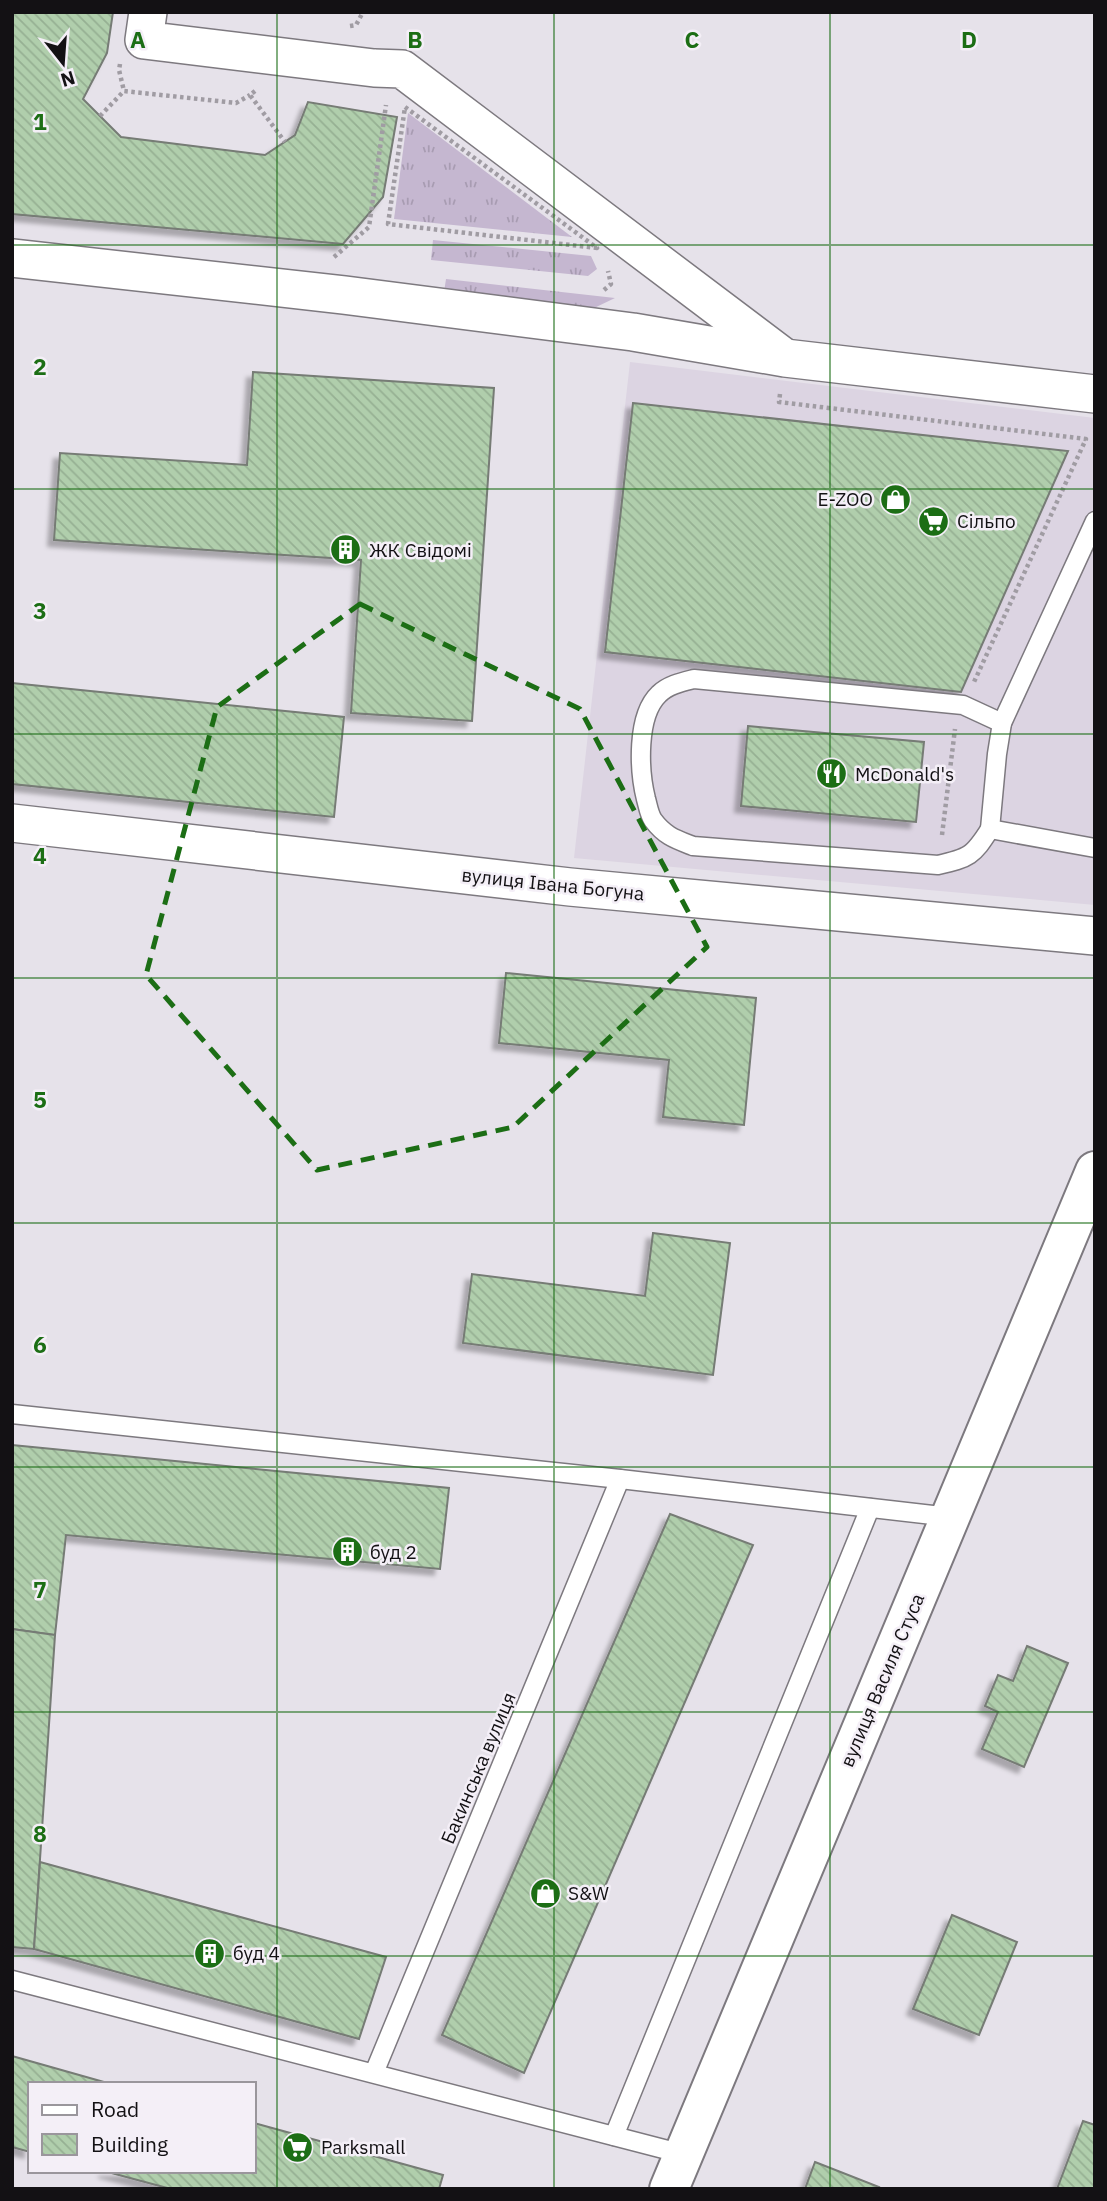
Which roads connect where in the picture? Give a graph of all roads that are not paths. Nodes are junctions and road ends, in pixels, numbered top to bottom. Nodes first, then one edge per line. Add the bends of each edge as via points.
1 (148, 12) edge
2 (12, 258) edge
3 (785, 358) junction
4 (1095, 394) edge
5 (1095, 520) edge
6 (1002, 723) junction
7 (12, 823) edge
8 (990, 829) junction
9 (1095, 848) edge
10 (1095, 936) edge
11 (1095, 1171) edge
12 (12, 1415) edge
13 (620, 1479) junction
14 (870, 1508) junction
15 (950, 1517) junction
16 (12, 1980) edge
17 (374, 2073) junction
18 (614, 2136) junction
19 (683, 2154) junction
20 (669, 2189) edge

1 - 3 street via 144,40 402,69
2 - 3 street via 358,296 633,332
3 - 4 street
5 - 6 lane
6 - 8 lane
6 - 8 lane via 964,705 694,679 658,695 646,717 640,749 651,817 668,836 693,846 938,865 963,859 978,849
7 - 10 street, вулиця Івана Богуна via 570,887
8 - 9 lane
11 - 15 main road, вулиця Василя Стуса
12 - 13 lane
13 - 14 lane
13 - 17 lane, Бакинська вулиця
14 - 15 lane
14 - 18 lane
15 - 19 main road, вулиця Василя Стуса
16 - 17 lane
17 - 18 lane
18 - 19 lane
19 - 20 main road, вулиця Василя Стуса

